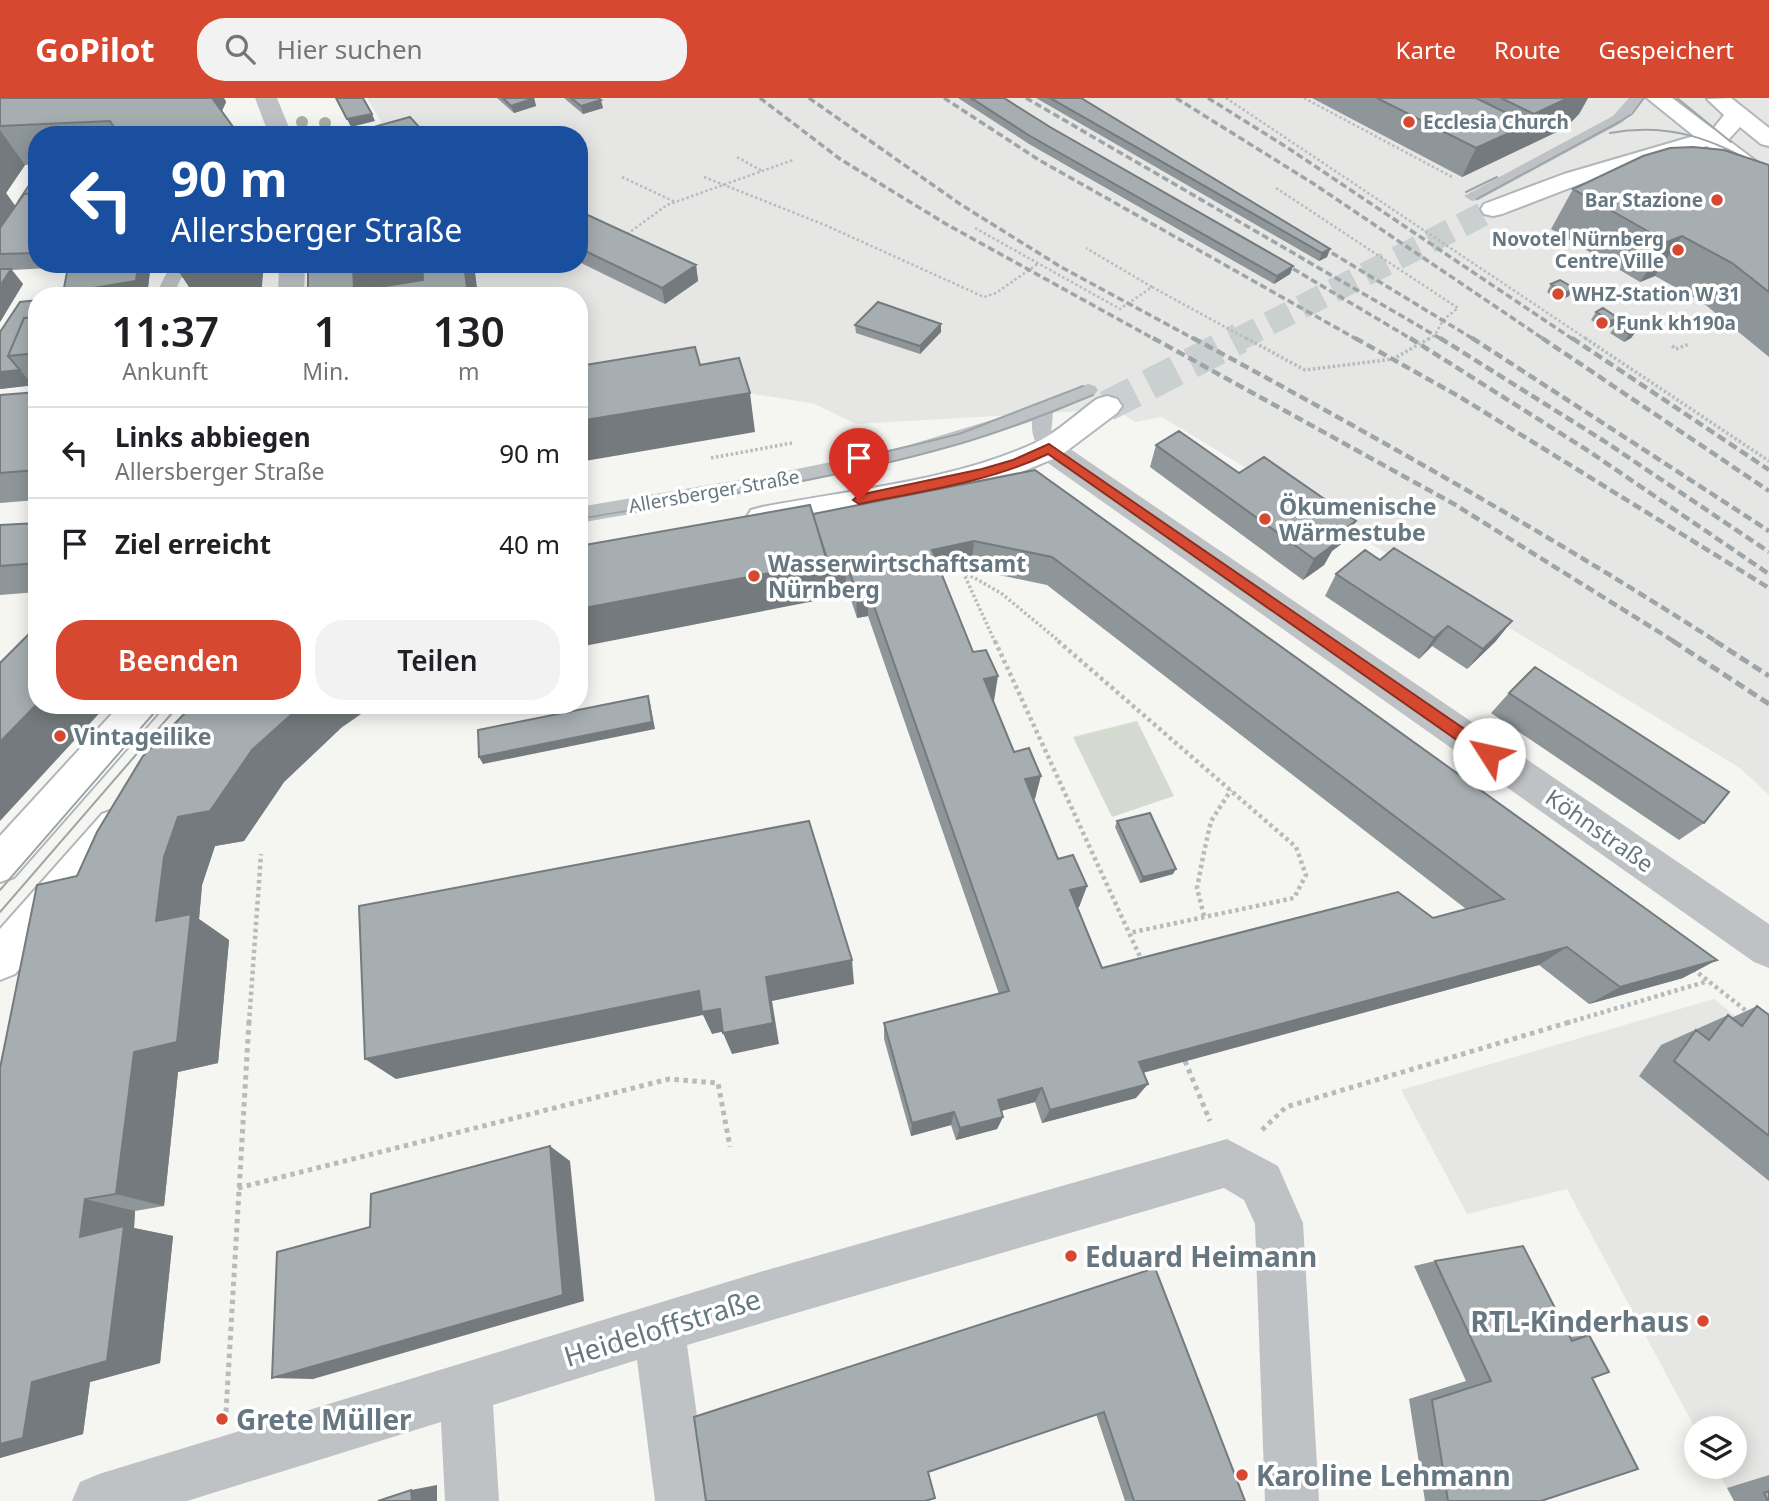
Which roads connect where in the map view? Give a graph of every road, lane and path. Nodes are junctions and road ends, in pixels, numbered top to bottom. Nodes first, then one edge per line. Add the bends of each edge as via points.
1 (267, 98) edge
2 (1226, 98) edge
3 (1304, 98) edge
4 (1637, 98) edge
5 (1658, 98) edge
6 (1717, 98) edge
7 (1736, 113) junction
8 (278, 126) edge
9 (1710, 138) junction
10 (1769, 139) edge
11 (737, 158) dead end
12 (793, 160) dead end
13 (762, 171) junction
14 (622, 177) dead end
15 (705, 177) dead end
16 (1457, 179) edge
17 (1769, 182) edge
18 (721, 186) junction
19 (1276, 188) dead end
20 (1472, 196) tunnel mouth
21 (675, 202) junction
22 (1493, 209) tunnel mouth
23 (975, 228) dead end
24 (623, 237) edge
25 (1086, 248) dead end
26 (1039, 263) junction
27 (179, 273) edge
28 (168, 287) edge
29 (1152, 287) junction
30 (1689, 344) dead end
31 (1672, 346) dead end
32 (1097, 398) joint
33 (1043, 410) junction
34 (804, 441) dead end
35 (1049, 449) junction
36 (698, 460) dead end
37 (1769, 461) edge
38 (588, 513) edge
39 (740, 522) edge
40 (135, 714) edge
41 (1231, 790) junction
42 (136, 802) edge
43 (261, 854) dead end
44 (0, 864) edge
45 (1204, 916) junction
46 (1129, 933) junction
47 (1769, 948) edge
48 (0, 960) edge
49 (1687, 965) edge
50 (1147, 971) edge
51 (1709, 981) junction
52 (1759, 1022) edge
53 (1185, 1061) edge
54 (730, 1147) dead end
55 (1227, 1163) junction
56 (238, 1188) junction
57 (659, 1328) junction
58 (466, 1388) junction
59 (224, 1461) junction
60 (99, 1501) edge
61 (472, 1501) edge
62 (682, 1501) edge
63 (1292, 1501) edge

1 - 8 street
2 - 37 path
3 - 16 path
4 - 20 lane via 1618,119
5 - 9 main road
6 - 7 main road
7 - 9 main road via 1727,129
7 - 10 main road
9 - 17 main road
9 - 22 main road via 1572,179
11 - 13 path
12 - 13 path
13 - 18 path
14 - 21 path
15 - 18 path
18 - 21 path
18 - 26 path via 825,225 984,297
19 - 29 path via 1458,308 1443,320 1435,335 1393,359 1305,370
21 - 24 path
23 - 26 path
25 - 29 path
26 - 29 path via 1120,309
27 - 28 lane
30 - 31 path
32 - 33 lane, Allersberger Straße
32 - 35 main road, Allersberger Straße
33 - 35 lane via 1041,433
33 - 38 lane, Allersberger Straße via 992,430 853,465
34 - 36 path, Allersberger Straße
35 - 39 main road, Allersberger Straße via 957,480
35 - 47 street, Köhnstraße
40 - 44 main road
41 - 45 path via 1211,821 1206,842 1198,888
41 - 45 path via 1296,848 1306,875 1294,898
41 - 46 path via 1032,618 962,571
42 - 48 main road
43 - 56 path
45 - 46 path
46 - 50 path
49 - 51 path
51 - 52 path
51 - 55 path via 1286,1107
53 - 55 path
54 - 56 path via 718,1083 670,1079
55 - 57 street, Heideloffstraße
55 - 63 street via 1261,1183 1279,1223
56 - 59 path
57 - 58 street, Heideloffstraße
57 - 62 street
58 - 59 street, Heideloffstraße
58 - 61 street
59 - 60 street, Heideloffstraße

